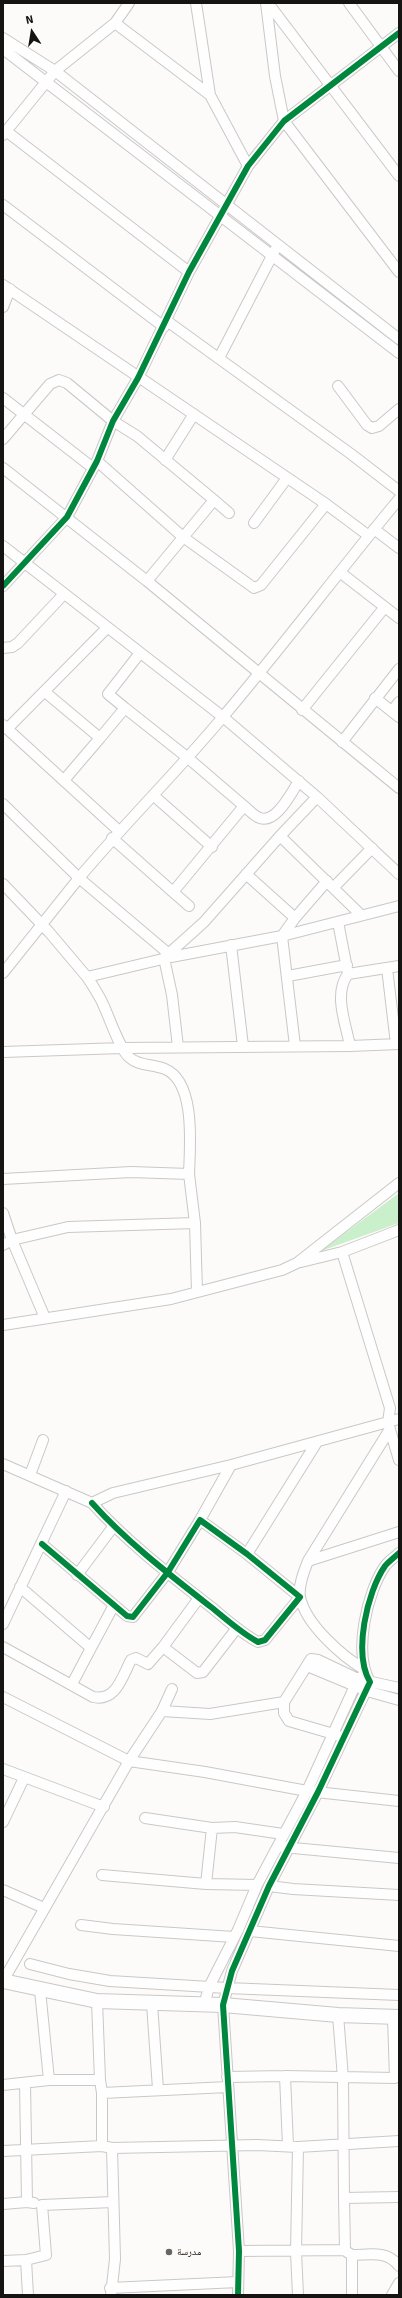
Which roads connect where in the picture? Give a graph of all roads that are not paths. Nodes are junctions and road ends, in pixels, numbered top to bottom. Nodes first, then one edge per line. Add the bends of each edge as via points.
1 (129, 3) edge
2 (196, 3) edge
3 (267, 3) edge
4 (348, 3) edge
5 (115, 23) junction
6 (399, 33) edge
7 (3, 38) edge
8 (3, 48) edge
9 (381, 48) junction
10 (399, 70) edge
11 (55, 71) junction
12 (46, 81) junction
13 (330, 85) junction
14 (76, 89) junction
15 (210, 95) junction
16 (68, 99) junction
17 (284, 121) junction
18 (5, 133) edge
19 (248, 166) junction
20 (399, 176) edge
21 (226, 204) junction
22 (3, 205) edge
23 (220, 215) junction
24 (279, 245) junction
25 (272, 254) junction
26 (189, 272) junction
27 (399, 272) edge
28 (6, 287) edge
29 (3, 307) edge
30 (165, 324) junction
31 (399, 338) edge
32 (399, 353) edge
33 (218, 358) junction
34 (138, 378) junction
35 (338, 386) dead end
36 (3, 398) edge
37 (399, 409) edge
38 (22, 414) junction
39 (194, 414) junction
40 (113, 421) junction
41 (3, 439) edge
42 (165, 460) junction
43 (95, 464) junction
44 (3, 468) edge
45 (287, 478) junction
46 (399, 491) edge
47 (399, 499) edge
48 (214, 500) junction
49 (326, 504) junction
50 (229, 513) dead end
51 (66, 517) junction
52 (254, 523) dead end
53 (372, 532) junction
54 (183, 537) junction
55 (3, 546) edge
56 (399, 548) edge
57 (26, 563) junction
58 (341, 573) junction
59 (147, 581) junction
60 (3, 586) edge
61 (64, 594) junction
62 (384, 608) junction
63 (399, 618) edge
64 (107, 628) junction
65 (3, 648) edge
66 (140, 652) junction
67 (399, 669) edge
68 (258, 673) junction
69 (45, 692) junction
70 (374, 698) junction
71 (399, 702) edge
72 (125, 708) junction
73 (302, 710) junction
74 (395, 714) edge
75 (223, 717) junction
76 (5, 727) edge
77 (100, 738) junction
78 (342, 742) junction
79 (188, 758) junction
80 (65, 779) junction
81 (298, 781) junction
82 (399, 788) edge
83 (153, 795) junction
84 (317, 797) junction
85 (3, 804) edge
86 (244, 806) junction
87 (116, 834) junction
88 (280, 836) junction
89 (212, 847) junction
90 (372, 848) junction
91 (246, 874) junction
92 (399, 874) edge
93 (79, 878) junction
94 (3, 884) edge
95 (330, 884) junction
96 (173, 892) junction
97 (189, 906) dead end
98 (399, 906) edge
99 (360, 915) junction
100 (295, 918) junction
101 (338, 922) junction
102 (41, 924) junction
103 (282, 936) junction
104 (231, 944) junction
105 (166, 956) junction
106 (399, 966) edge
107 (387, 968) junction
108 (347, 970) junction
109 (3, 973) edge
110 (288, 976) junction
111 (87, 977) junction
112 (398, 1044) edge
113 (243, 1046) junction
114 (295, 1046) junction
115 (350, 1046) junction
116 (178, 1047) junction
117 (122, 1048) junction
118 (3, 1052) edge
119 (189, 1174) junction
120 (3, 1179) edge
121 (399, 1183) edge
122 (3, 1213) edge
123 (194, 1222) junction
124 (399, 1230) edge
125 (8, 1243) edge
126 (342, 1252) junction
127 (297, 1263) junction
128 (197, 1292) junction
129 (45, 1318) junction
130 (3, 1325) edge
131 (390, 1408) junction
132 (399, 1419) edge
133 (389, 1426) junction
134 (43, 1440) dead end
135 (317, 1442) junction
136 (399, 1460) edge
137 (3, 1464) edge
138 (231, 1465) junction
139 (30, 1475) junction
140 (66, 1491) junction
141 (92, 1503) junction
142 (200, 1520) junction
143 (113, 1527) junction
144 (399, 1532) edge
145 (42, 1544) junction
146 (247, 1554) junction
147 (399, 1554) edge
148 (308, 1561) junction
149 (168, 1572) junction
150 (77, 1575) junction
151 (20, 1587) junction
152 (300, 1597) junction
153 (199, 1598) junction
154 (114, 1606) junction
155 (3, 1624) edge
156 (237, 1628) junction
157 (3, 1647) edge
158 (91, 1648) junction
159 (163, 1648) junction
160 (363, 1680) junction
161 (72, 1684) junction
162 (399, 1688) edge
163 (172, 1689) dead end
164 (3, 1697) edge
165 (399, 1700) edge
166 (284, 1702) junction
167 (162, 1711) junction
168 (332, 1734) junction
169 (343, 1736) junction
170 (129, 1761) junction
171 (3, 1769) edge
172 (24, 1778) junction
173 (306, 1791) junction
174 (318, 1792) junction
175 (399, 1801) edge
176 (104, 1807) junction
177 (145, 1818) dead end
178 (3, 1822) edge
179 (212, 1828) junction
180 (283, 1834) junction
181 (277, 1847) junction
182 (290, 1848) junction
183 (399, 1858) edge
184 (102, 1875) dead end
185 (206, 1884) junction
186 (257, 1885) junction
187 (269, 1886) junction
188 (3, 1890) edge
189 (399, 1895) edge
190 (44, 1908) junction
191 (81, 1925) dead end
192 (250, 1931) junction
193 (234, 1937) junction
194 (399, 1946) edge
195 (30, 1964) dead end
196 (3, 1981) edge
197 (209, 1986) junction
198 (227, 1988) junction
199 (40, 1990) junction
200 (399, 1995) edge
201 (97, 2001) junction
202 (152, 2004) junction
203 (204, 2005) junction
204 (223, 2005) junction
205 (338, 2015) junction
206 (396, 2017) edge
207 (284, 2076) junction
208 (343, 2078) junction
209 (397, 2078) edge
210 (49, 2080) junction
211 (100, 2080) junction
212 (228, 2082) junction
213 (25, 2084) junction
214 (3, 2085) edge
215 (158, 2090) junction
216 (102, 2092) junction
217 (399, 2141) edge
218 (342, 2144) junction
219 (102, 2146) junction
220 (293, 2146) junction
221 (231, 2147) junction
222 (112, 2148) junction
223 (26, 2150) junction
224 (3, 2151) edge
225 (344, 2198) junction
226 (399, 2198) edge
227 (27, 2202) junction
228 (113, 2202) junction
229 (3, 2204) edge
230 (42, 2205) junction
231 (239, 2251) junction
232 (296, 2252) junction
233 (349, 2253) junction
234 (26, 2260) junction
235 (3, 2261) edge
236 (399, 2266) edge
237 (238, 2282) junction
238 (399, 2283) edge
239 (168, 2290) edge
240 (111, 2291) edge
241 (28, 2295) edge
242 (238, 2295) edge
243 (298, 2295) edge
244 (352, 2295) edge
245 (392, 2295) edge

1 - 5 street
2 - 15 street
3 - 13 street
3 - 17 street via 275,76
4 - 9 street
5 - 11 street
5 - 15 street
6 - 9 street
7 - 11 street
8 - 12 street
9 - 10 street
9 - 13 street
11 - 12 street
11 - 14 street
12 - 16 street
12 - 18 street
13 - 17 street
13 - 20 street
14 - 16 street
14 - 21 street
15 - 19 street
16 - 23 street
17 - 19 street
17 - 27 street
18 - 26 street
19 - 21 street
21 - 23 street
21 - 24 street
22 - 30 street
23 - 25 street
23 - 26 street
24 - 25 street
24 - 31 street
25 - 32 street
25 - 33 street
26 - 30 street
28 - 29 street
28 - 34 street
30 - 33 street
30 - 34 street
33 - 46 street
34 - 39 street
34 - 40 street
35 - 37 street via 372,428 379,426
36 - 38 street
38 - 40 street via 50,384 59,380 67,383
38 - 41 street
38 - 43 street
39 - 42 street
39 - 45 street
40 - 42 street via 137,436
40 - 43 street
42 - 48 street
43 - 51 street
43 - 54 street
44 - 51 street
45 - 49 street
45 - 52 street
47 - 53 street
48 - 50 street
48 - 54 street
49 - 53 street
49 - 54 street via 257,588 250,587
51 - 57 street
51 - 59 street
53 - 56 street
53 - 58 street
54 - 59 street
55 - 57 street
57 - 60 street
57 - 61 street
58 - 62 street
58 - 68 street
59 - 68 street
61 - 64 street
61 - 65 street via 18,643
62 - 63 street
62 - 73 street
64 - 66 street
64 - 69 street
66 - 72 street via 108,694
66 - 75 street
67 - 70 street
68 - 73 street
68 - 75 street
69 - 76 street
69 - 77 street
70 - 74 street
70 - 78 street
71 - 74 street
72 - 77 street
72 - 79 street
73 - 78 street
75 - 79 street
75 - 81 street
76 - 80 street
77 - 80 street
78 - 82 street
79 - 83 street
79 - 86 street
80 - 87 street
81 - 84 street
81 - 86 street via 275,816 260,818
83 - 87 street
83 - 89 street
84 - 88 street
84 - 90 street
85 - 93 street
86 - 89 street
87 - 93 street
87 - 96 street
88 - 91 street
88 - 95 street
89 - 96 street
90 - 92 street
90 - 95 street
91 - 100 street
91 - 105 street via 204,922
93 - 102 street
93 - 105 street
94 - 102 street
95 - 99 street
95 - 100 street
96 - 97 street
98 - 99 street
99 - 101 street
100 - 103 street
101 - 103 street
101 - 108 street
102 - 109 street
102 - 111 street
103 - 104 street
103 - 110 street
104 - 105 street
104 - 113 street
105 - 111 street
105 - 116 street
106 - 107 street
107 - 108 street
107 - 112 street
108 - 110 street
108 - 115 street via 340,994
110 - 114 street
111 - 117 street via 100,998
112 - 115 street
113 - 114 street
113 - 116 street
114 - 115 street
116 - 117 street
117 - 118 street
117 - 119 street via 129,1058 138,1063 165,1069 176,1077 184,1094 190,1121
119 - 120 street via 131,1172
119 - 123 street
121 - 127 street
122 - 125 street
123 - 125 street via 68,1227
123 - 128 street
124 - 126 street
125 - 129 street
126 - 127 street
126 - 131 street
127 - 128 street via 262,1277
128 - 129 street via 171,1299
129 - 130 street
131 - 132 street
131 - 133 street
132 - 133 street
133 - 135 street
133 - 136 street
133 - 148 street
134 - 139 street
135 - 138 street
135 - 146 street
137 - 139 street
138 - 141 street via 113,1493
138 - 142 street
139 - 140 street
140 - 141 street
140 - 145 street
141 - 143 street
142 - 146 street
142 - 149 street
143 - 149 street
143 - 150 street
144 - 148 street
145 - 150 street
145 - 151 street
146 - 152 street
147 - 160 street via 386,1565 377,1579 370,1601 363,1630
148 - 152 street
149 - 153 street
149 - 154 street via 134,1617 127,1616
150 - 154 street
151 - 155 street
151 - 158 street
152 - 156 street via 261,1642
152 - 160 street via 316,1625
153 - 156 street
153 - 159 street
154 - 158 street
156 - 159 street via 205,1671 200,1673
157 - 161 street
158 - 161 street
159 - 161 street via 148,1664 136,1658 132,1660 113,1693 107,1698 93,1697
160 - 162 street
160 - 165 street
160 - 166 street via 311,1659
160 - 168 street
160 - 169 street
163 - 167 street
164 - 170 street
166 - 167 street via 210,1714
166 - 168 street via 284,1713 289,1721
167 - 170 street
168 - 169 street
168 - 173 street
169 - 174 street
170 - 173 street
170 - 176 street
171 - 172 street
172 - 176 street
172 - 178 street
173 - 174 street
173 - 180 street
174 - 175 street
174 - 182 street
176 - 190 street
177 - 179 street
179 - 180 street via 235,1827
179 - 185 street
180 - 181 street
181 - 182 street
181 - 186 street
182 - 183 street
182 - 187 street
184 - 185 street
185 - 186 street
186 - 193 street
187 - 189 street
187 - 192 street
188 - 190 street
190 - 196 street
191 - 193 street
192 - 194 street
192 - 198 street
193 - 197 street
195 - 197 street via 110,1981
196 - 199 street
197 - 198 street
197 - 203 street
198 - 200 street
198 - 204 street
199 - 201 street
199 - 210 street
201 - 202 street
201 - 211 street
202 - 203 street
202 - 215 street
203 - 204 street
204 - 205 street
204 - 212 street
205 - 206 street
205 - 208 street
206 - 209 street
207 - 208 street
207 - 212 street
207 - 220 street
208 - 209 street
208 - 218 street
210 - 211 street
210 - 213 street
211 - 216 street
212 - 215 street
212 - 221 street
213 - 214 street
213 - 223 street
215 - 216 street
216 - 219 street
217 - 218 street
218 - 220 street
218 - 225 street
219 - 222 street
219 - 223 street
220 - 221 street via 257,2144
220 - 232 street
221 - 222 street
221 - 231 street
222 - 228 street
223 - 224 street
223 - 227 street
225 - 226 street
225 - 233 street
227 - 229 street
227 - 230 street
228 - 230 street
228 - 240 street via 115,2258
230 - 234 street via 46,2254
231 - 232 street
231 - 237 street
232 - 233 street
232 - 243 street
233 - 236 street via 383,2254 394,2259
233 - 244 street
234 - 235 street
234 - 241 street
237 - 239 street
237 - 242 street
238 - 245 street
239 - 240 street

